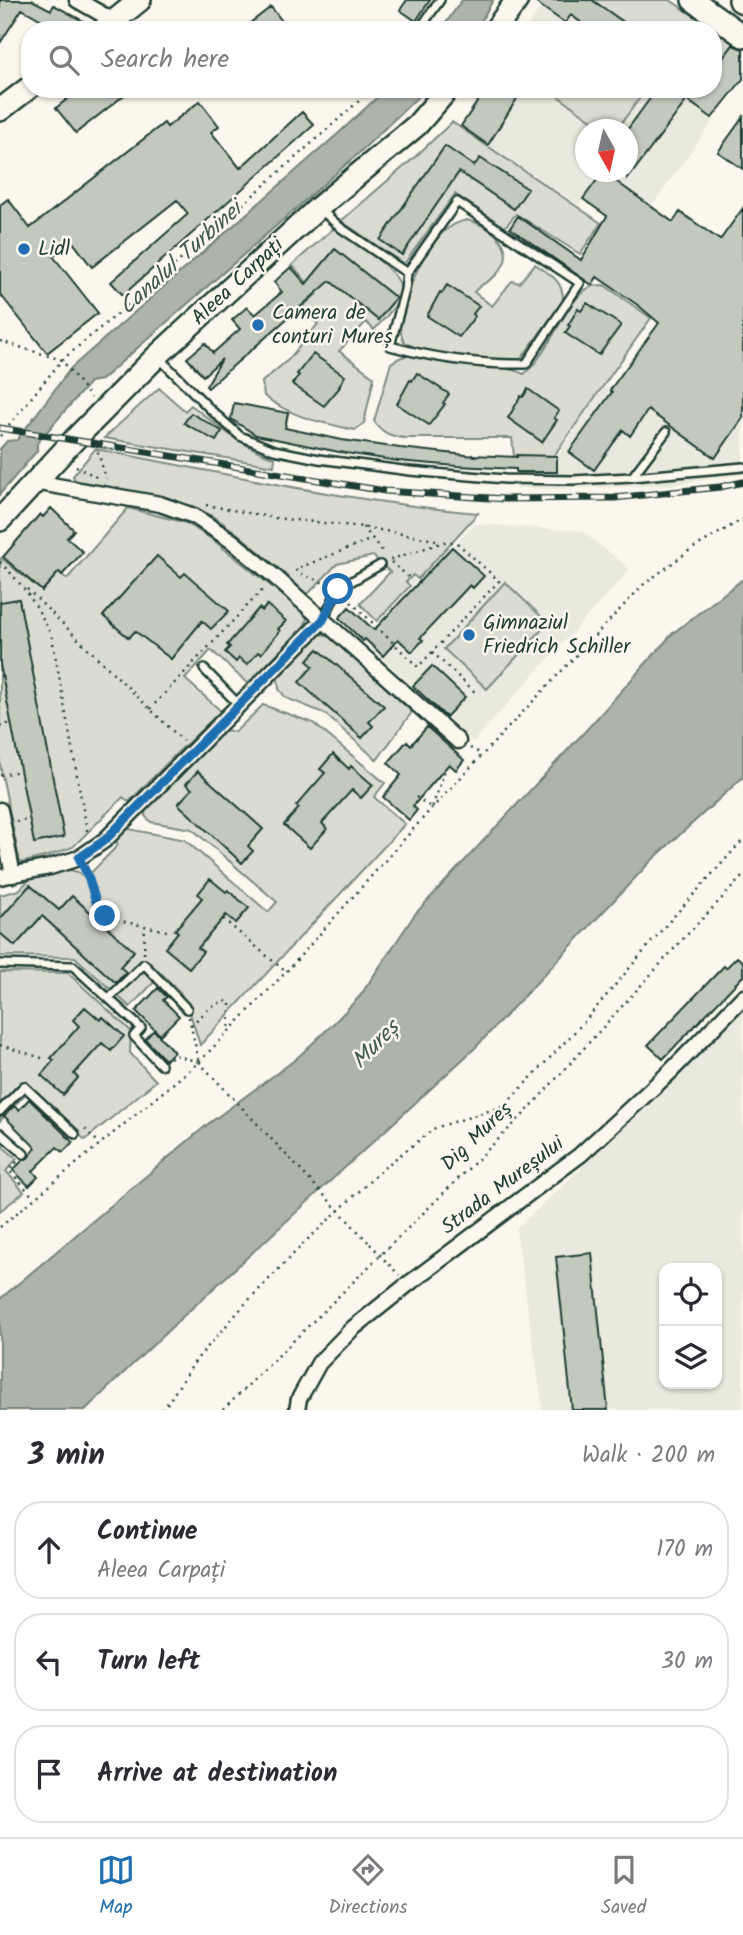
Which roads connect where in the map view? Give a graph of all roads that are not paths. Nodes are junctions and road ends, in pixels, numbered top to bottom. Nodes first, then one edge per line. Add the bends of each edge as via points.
1 (77, 0) edge
2 (140, 0) edge
3 (440, 0) edge
4 (516, 0) edge
5 (693, 0) edge
6 (103, 21) edge
7 (113, 21) edge
8 (425, 21) edge
9 (501, 21) edge
10 (743, 36) edge
11 (21, 94) edge
12 (440, 98) edge
13 (0, 110) edge
14 (318, 208) junction
15 (407, 273) junction
16 (157, 356) junction
17 (666, 432) dead end
18 (743, 467) edge
19 (632, 477) junction
20 (34, 482) junction
21 (0, 520) edge
22 (380, 565) road end
23 (323, 620) junction
24 (204, 669) dead end
25 (239, 706) junction
26 (458, 741) dead end
27 (0, 810) edge
28 (6, 876) edge
29 (0, 964) edge
30 (743, 997) edge
31 (108, 999) junction
32 (187, 1009) road end
33 (162, 1065) dead end
34 (0, 1111) edge
35 (0, 1133) edge
36 (75, 1134) dead end
37 (24, 1154) road end
38 (297, 1410) edge

1 - 6 street
2 - 7 street
3 - 8 lane
4 - 9 street
5 - 10 street
11 - 13 street
12 - 14 street, Aleea Carpați via 417,125
14 - 15 lane
14 - 16 street, Aleea Carpați
15 - 15 lane via 390,346 507,364 526,364 580,283 457,202
16 - 19 lane via 240,436 274,450 478,477
16 - 20 street, Aleea Carpați
17 - 19 lane
18 - 19 lane
20 - 21 street, Aleea Carpați
20 - 23 street via 160,504 194,516 232,541
22 - 23 lane via 338,589
23 - 25 street
23 - 26 street
24 - 25 lane
25 - 28 street via 105,840 85,854 50,867
27 - 28 street
29 - 31 lane via 73,966
30 - 38 street, Strada Mureșului via 579,1155 352,1329 319,1363
31 - 32 lane via 144,964
31 - 33 lane via 141,1028 134,1035
34 - 36 lane via 24,1086
35 - 37 lane

